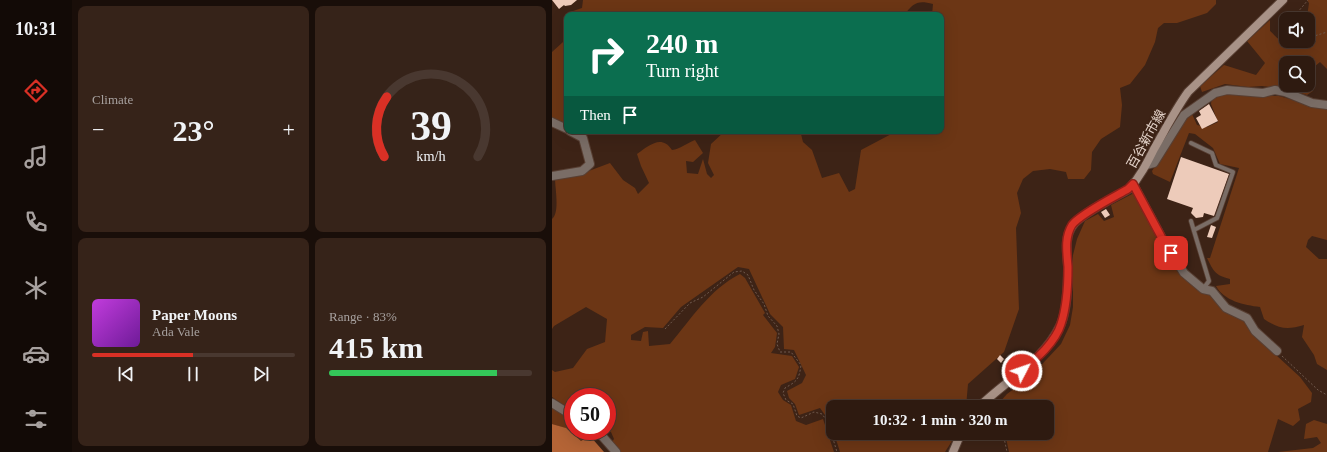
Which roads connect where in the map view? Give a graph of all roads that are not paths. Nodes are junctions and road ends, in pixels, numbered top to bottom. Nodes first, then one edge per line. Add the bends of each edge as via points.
1 (1283, 0) edge
2 (1327, 105) edge
3 (552, 122) edge
4 (564, 128) edge
5 (576, 134) edge
6 (1191, 144) dead end
7 (1146, 165) junction
8 (552, 176) edge
9 (1133, 184) junction
10 (1191, 221) dead end
11 (1194, 230) junction
12 (1203, 289) junction
13 (1277, 351) road end
14 (987, 400) edge
15 (552, 403) edge
16 (564, 410) edge
17 (606, 440) edge
18 (959, 440) edge
19 (616, 452) edge
20 (953, 452) edge

1 - 7 main road, 百谷新市線 via 1188,92
2 - 7 street via 1312,103 1275,90 1263,93 1227,90 1215,93 1184,115 1154,163
3 - 4 street
5 - 8 street via 583,138 590,164 582,171
6 - 11 lane via 1212,153 1216,165 1233,172 1218,218
7 - 9 main road, 百谷新市線
9 - 12 street via 1184,273
9 - 14 main road, 百谷新市線 via 1072,225 1066,239 1067,299 1061,325 1035,360
10 - 11 lane
11 - 12 lane via 1209,281
12 - 13 street via 1212,291 1226,308 1247,318 1255,331
15 - 16 street
17 - 19 street
18 - 20 main road

